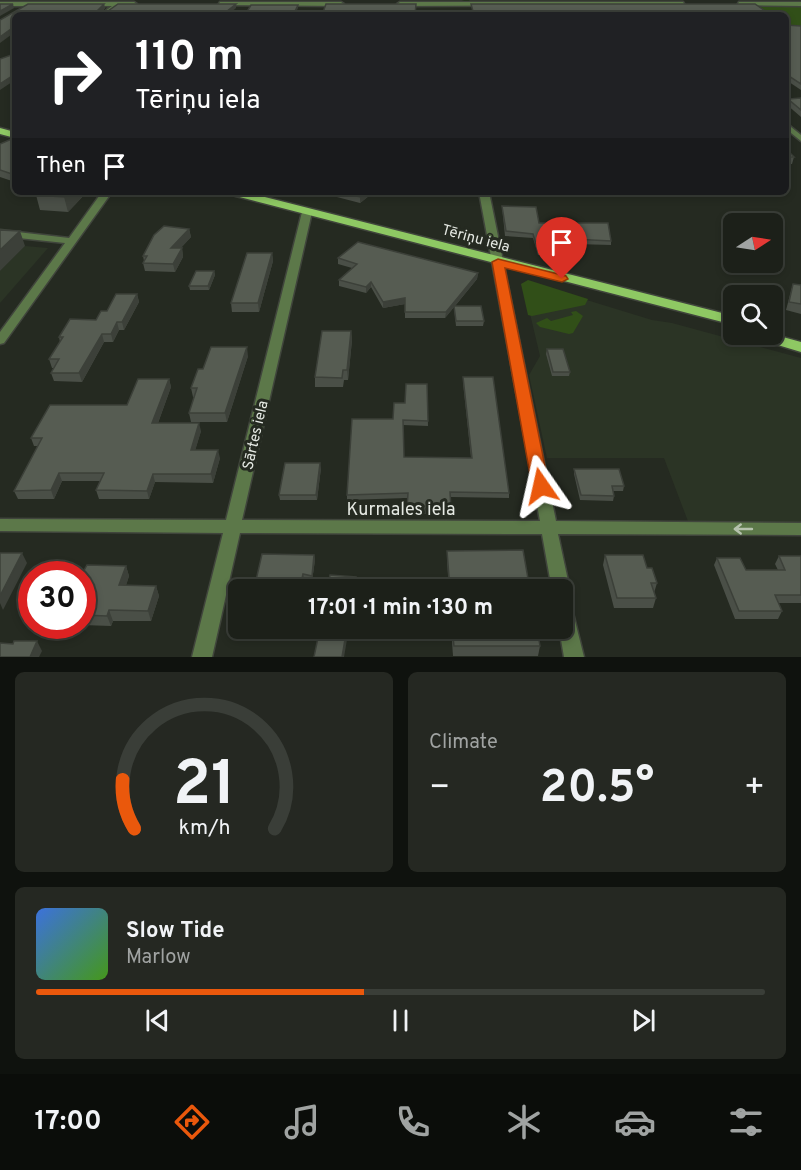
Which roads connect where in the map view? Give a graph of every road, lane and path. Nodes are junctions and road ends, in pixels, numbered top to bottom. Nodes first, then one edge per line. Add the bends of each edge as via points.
1 (31, 2) edge
2 (448, 2) edge
3 (655, 2) edge
4 (0, 4) edge
5 (117, 4) junction
6 (144, 4) edge
7 (213, 4) edge
8 (236, 4) edge
9 (349, 4) edge
10 (389, 4) edge
11 (685, 4) edge
12 (732, 4) edge
13 (801, 4) edge
14 (20, 9) edge
15 (663, 10) edge
16 (107, 12) edge
17 (789, 130) edge
18 (801, 139) edge
19 (105, 195) edge
20 (243, 195) edge
21 (485, 195) edge
22 (307, 212) junction
23 (0, 233) edge
24 (72, 241) junction
25 (498, 262) junction
26 (723, 321) edge
27 (783, 332) edge
28 (801, 337) edge
29 (0, 340) edge
30 (783, 342) edge
31 (801, 347) edge
32 (0, 525) edge
33 (234, 527) junction
34 (549, 529) junction
35 (801, 529) edge
36 (559, 579) edge
37 (570, 639) edge
38 (202, 657) edge
39 (574, 657) edge

1 - 4 street
1 - 5 street
1 - 14 street
2 - 3 street
2 - 10 street
3 - 11 street
3 - 15 street
5 - 6 street
5 - 16 street
7 - 8 street
8 - 9 street
12 - 13 street
17 - 18 street
19 - 24 street
20 - 22 main road, Tēriņu iela
21 - 25 street
22 - 25 main road, Tēriņu iela
22 - 33 street, Sārtes iela
23 - 24 street
24 - 29 street
25 - 26 main road, Tēriņu iela
25 - 34 street
27 - 28 main road
30 - 31 main road
32 - 33 street, Kurmales iela
33 - 34 street, Kurmales iela
33 - 38 street, Sārtes iela
35 -> 34 street, Kurmales iela
34 - 36 street
37 - 39 street

